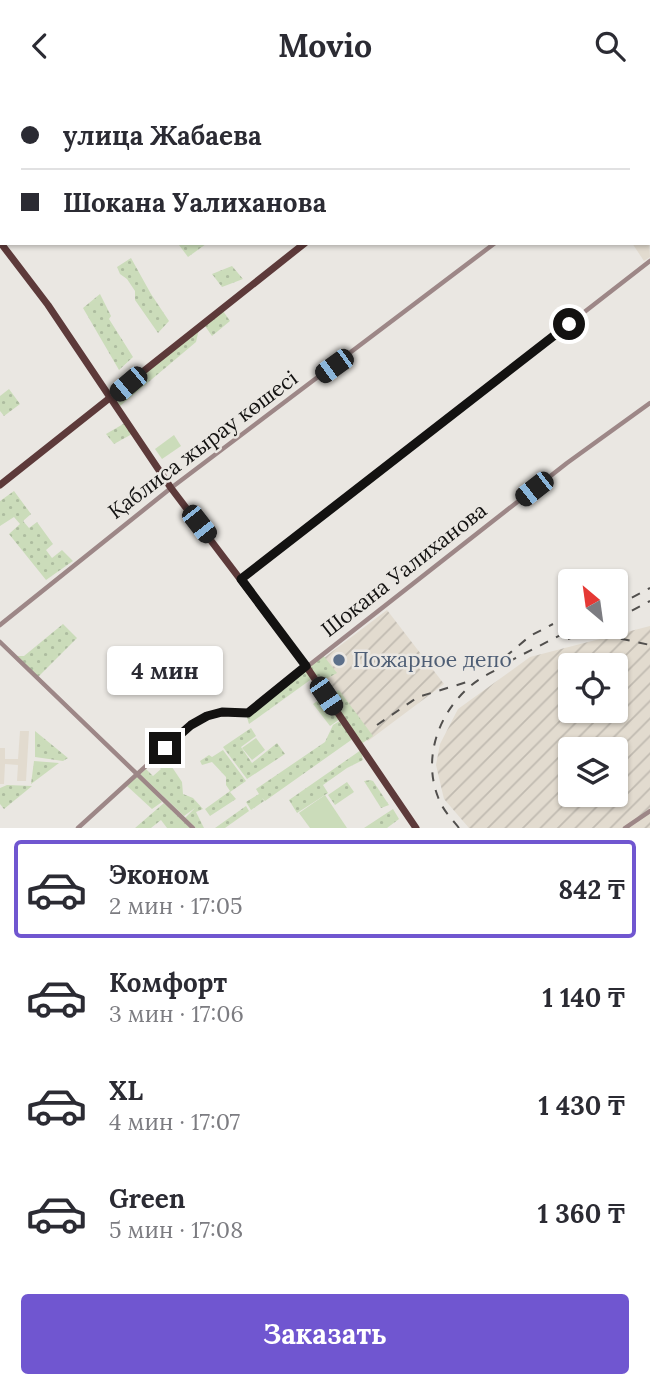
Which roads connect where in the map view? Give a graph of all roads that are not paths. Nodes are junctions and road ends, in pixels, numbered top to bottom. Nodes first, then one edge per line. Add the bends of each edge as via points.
1 (2, 245) edge
2 (302, 245) edge
3 (492, 245) edge
4 (650, 261) edge
5 (111, 398) junction
6 (650, 403) edge
7 (0, 485) edge
8 (171, 488) junction
9 (241, 579) junction
10 (0, 625) edge
11 (0, 642) edge
12 (306, 666) junction
13 (137, 774) junction
14 (650, 811) edge
15 (78, 828) edge
16 (194, 828) edge
17 (416, 828) edge
18 (625, 828) edge

1 - 5 main road
2 - 5 main road
3 - 8 street, Қаблиса жырау көшесі
4 - 9 street
5 - 7 main road
5 - 8 main road
6 - 12 street, Шокана Уалиханова
8 - 9 main road
8 - 10 street, Қаблиса жырау көшесі
9 - 12 main road
11 - 13 street
12 - 13 street, Шокана Уалиханова via 248,713 222,712 191,725
12 - 17 main road
13 - 15 street, Шокана Уалиханова
13 - 16 street
14 - 18 street

